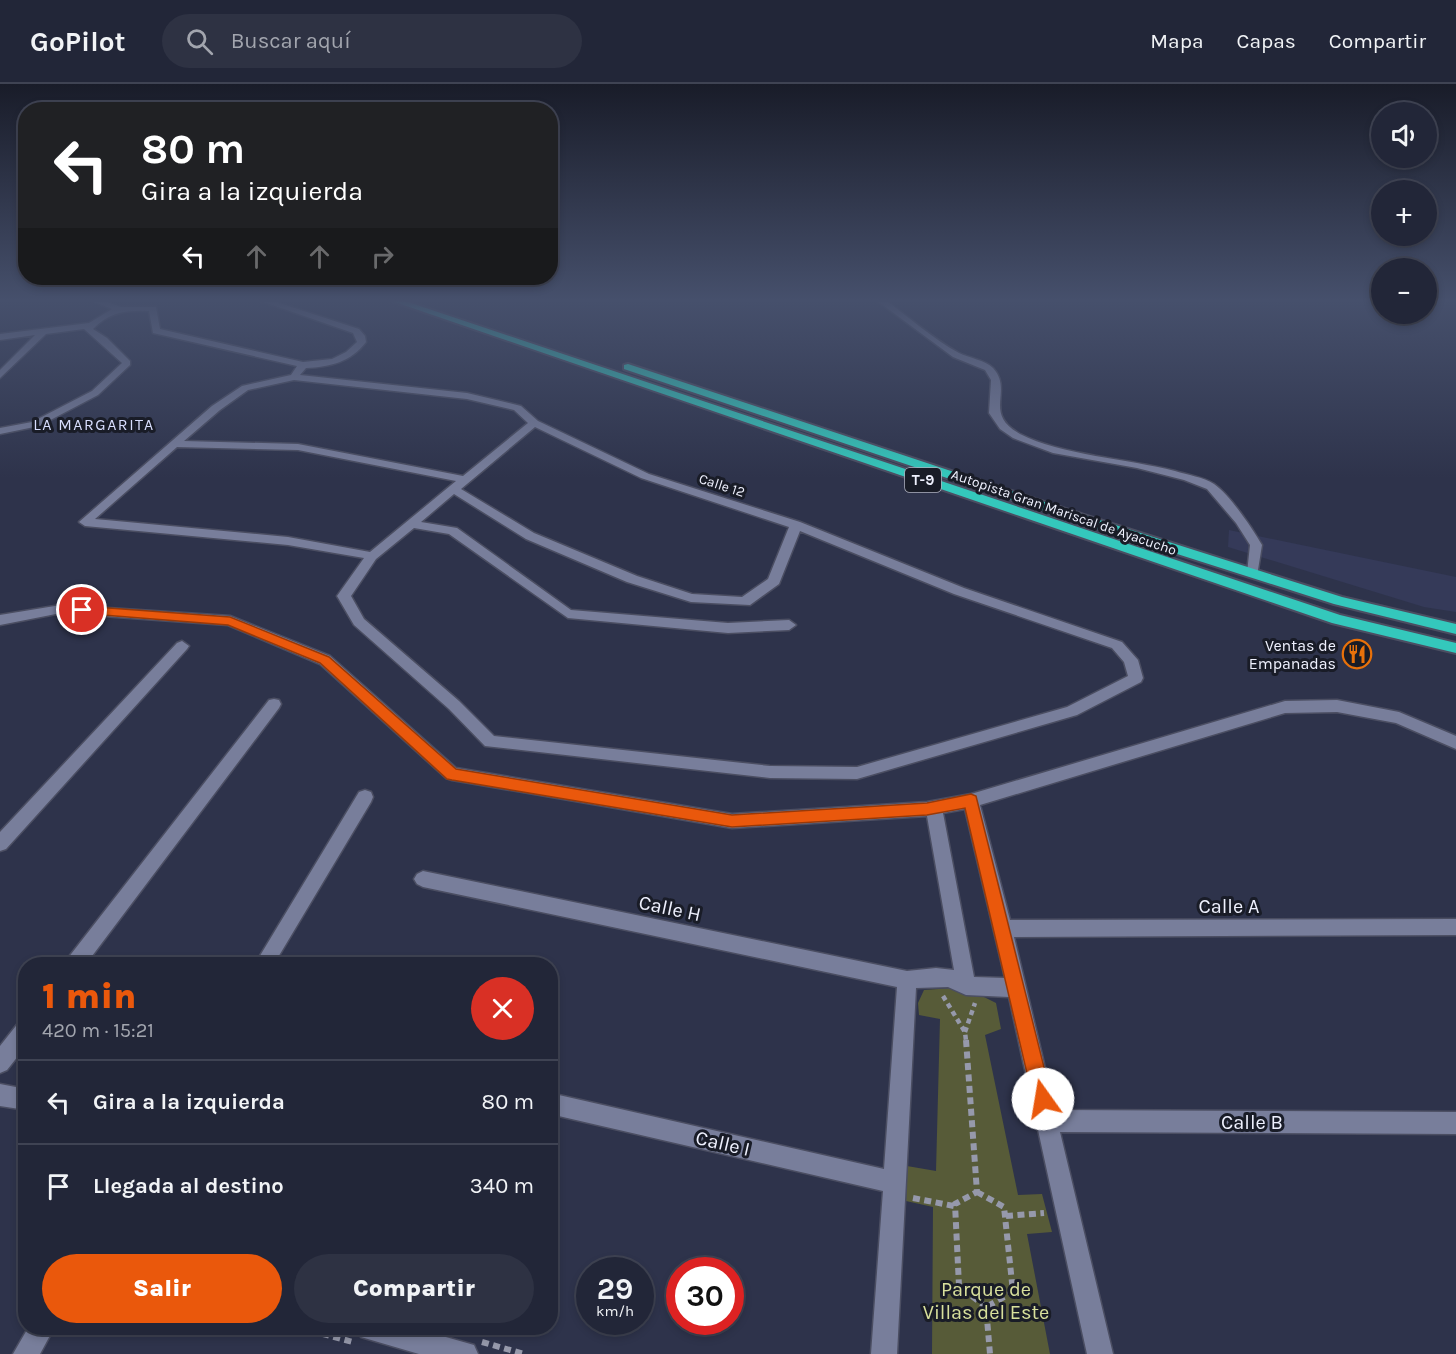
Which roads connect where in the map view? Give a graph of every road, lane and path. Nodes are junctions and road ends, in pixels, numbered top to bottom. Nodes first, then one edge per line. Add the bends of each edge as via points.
1 (16, 359) edge
2 (123, 359) edge
3 (278, 359) edge
4 (341, 359) edge
5 (567, 359) edge
6 (604, 359) edge
7 (967, 359) edge
8 (303, 365) junction
9 (0, 375) edge
10 (294, 377) junction
11 (534, 423) junction
12 (0, 431) edge
13 (177, 444) junction
14 (467, 480) junction
15 (454, 489) junction
16 (412, 524) junction
17 (796, 525) junction
18 (372, 556) junction
19 (1253, 573) junction
20 (0, 620) edge
21 (789, 625) dead end
22 (1456, 629) edge
23 (182, 646) dead end
24 (1456, 648) edge
25 (274, 704) dead end
26 (1456, 743) edge
27 (365, 797) dead end
28 (971, 801) junction
29 (934, 807) junction
30 (0, 844) edge
31 (423, 879) dead end
32 (1456, 927) edge
33 (1003, 929) junction
34 (80, 957) edge
35 (268, 957) edge
36 (907, 980) junction
37 (1017, 988) junction
38 (941, 993) dead end
39 (971, 993) junction
40 (965, 1032) junction
41 (18, 1039) edge
42 (0, 1063) edge
43 (0, 1095) edge
44 (18, 1098) edge
45 (558, 1105) edge
46 (1048, 1121) junction
47 (1456, 1123) edge
48 (902, 1190) junction
49 (977, 1192) junction
50 (954, 1206) junction
51 (1044, 1213) dead end
52 (1006, 1216) junction
53 (986, 1307) junction
54 (38, 1335) edge
55 (366, 1336) edge
56 (26, 1354) edge
57 (465, 1354) edge
58 (884, 1354) edge
59 (990, 1354) edge
60 (1100, 1354) edge

1 - 9 street
2 - 12 street via 127,363 95,393 35,424
3 - 8 street
4 - 8 street
5 - 24 highway, Autopista Gran Mariscal de Ayacucho / T-9 via 1326,615
6 - 19 highway, Autopista Gran Mariscal de Ayacucho / T-9
7 - 19 street via 988,368 996,380 996,417 1017,436 1057,451 1155,469 1211,487 1256,545
8 - 10 street
10 - 11 street, Calle 12 via 477,398 518,408
10 - 13 street, Calle 12 via 245,388
11 - 14 street
11 - 17 street, Calle 12 via 645,476
13 - 14 street via 298,447
13 - 18 street, Calle 12 via 85,522 288,541
14 - 15 street
15 - 16 street
15 - 17 street via 530,536 632,579 691,598 745,602 774,581
16 - 18 street
16 - 21 street via 453,531 568,614 728,628
17 - 18 street, Calle 12 via 959,591 1117,645 1131,660 1136,678 1072,711 857,773 770,772 490,742 359,622 344,597
19 - 22 highway, Autopista Gran Mariscal de Ayacucho / T-9 via 1339,601
20 - 29 street via 61,609 230,621 325,660 452,774 732,821
23 - 30 street
25 - 34 street
26 - 28 street via 1399,718 1337,706 1284,707
27 - 35 street
28 - 29 street
28 - 33 street
29 - 39 street
31 - 36 street, Calle H
32 - 33 street, Calle A
33 - 37 street
36 - 39 street, Calle H via 950,978
36 - 48 street
37 - 39 street, Calle H
37 - 46 street
38 - 40 path
39 - 40 path
40 - 49 path
41 - 42 street
43 - 44 street
45 - 48 street, Calle I
46 - 47 street, Calle B
46 - 60 street
48 - 50 path
48 - 58 street
49 - 50 path
49 - 52 path via 1004,1207
50 - 53 path via 958,1286
51 - 52 path
52 - 53 path via 1013,1292
53 - 59 path
54 - 56 street
55 - 57 street

